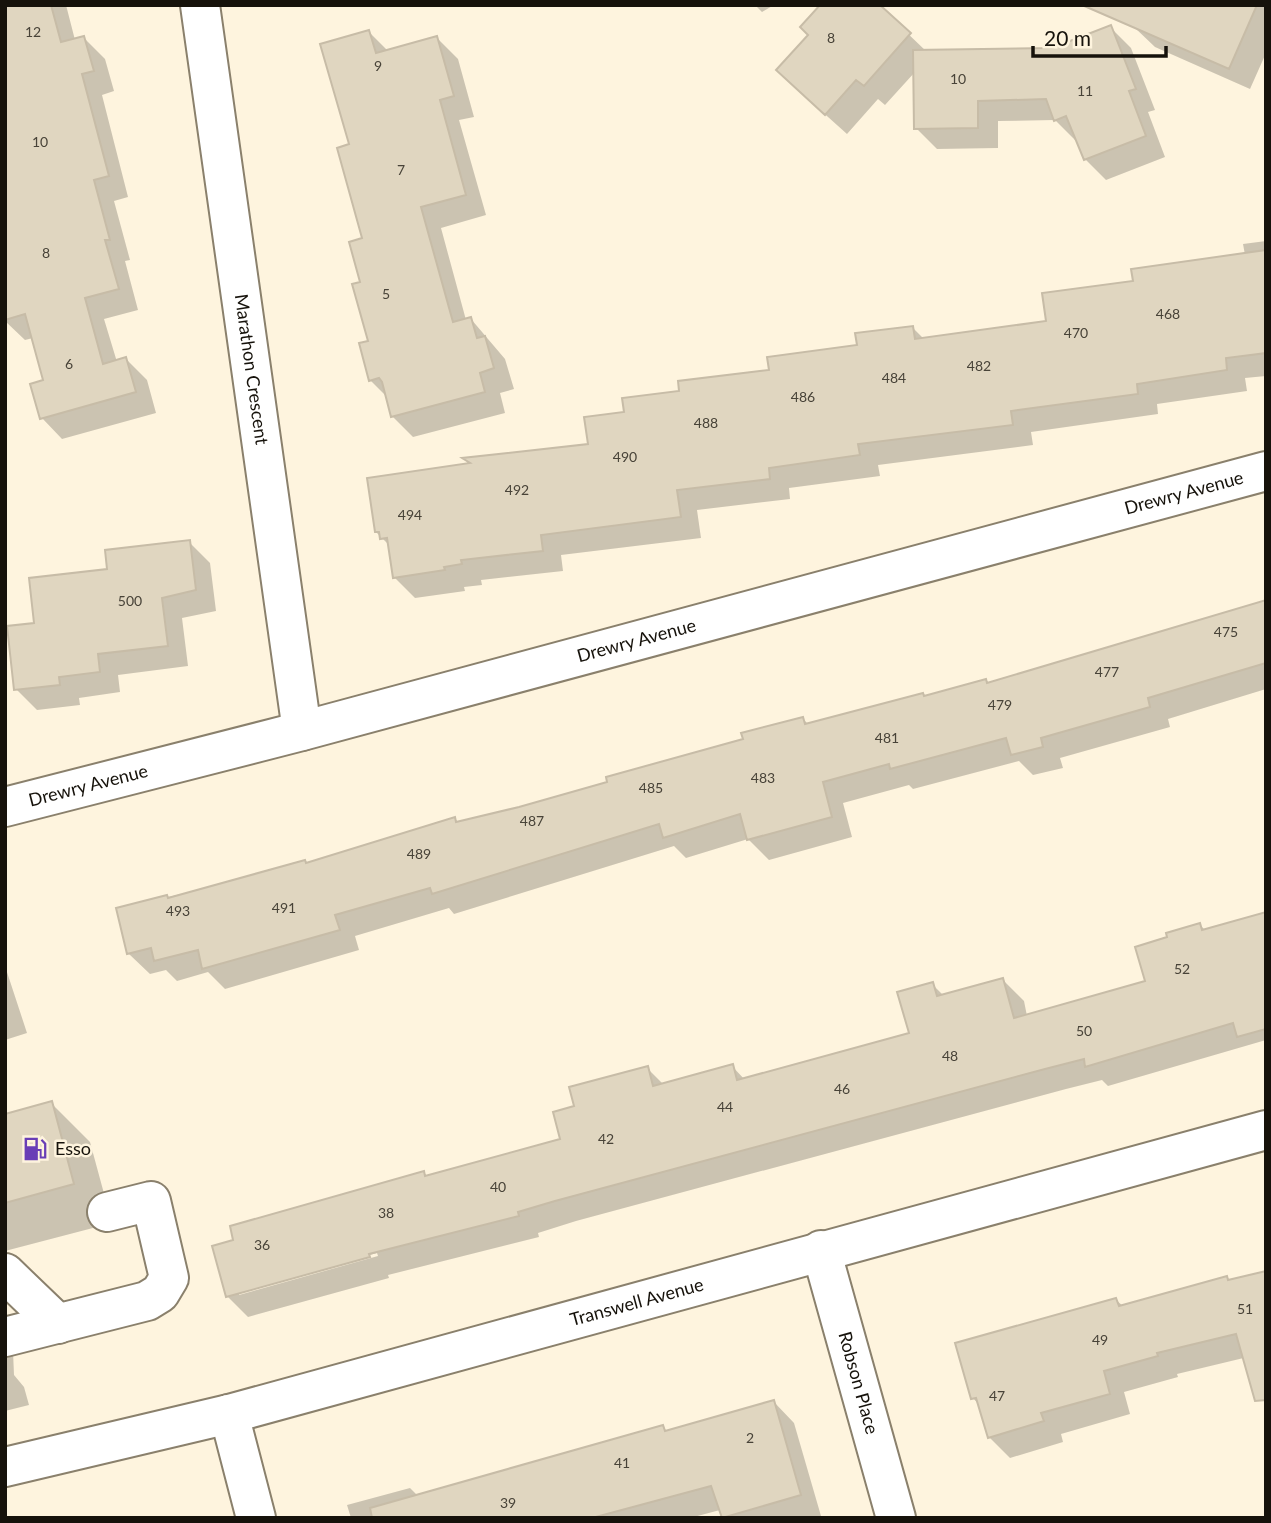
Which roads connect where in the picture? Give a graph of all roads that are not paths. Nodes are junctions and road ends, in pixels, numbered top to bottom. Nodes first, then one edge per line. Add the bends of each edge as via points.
1 (200, 5) edge
2 (1266, 471) edge
3 (302, 731) junction
4 (5, 807) edge
5 (1266, 1129) edge
6 (107, 1212) dead end
7 (821, 1250) junction
8 (5, 1273) edge
9 (58, 1324) junction
10 (5, 1338) edge
11 (229, 1414) junction
12 (5, 1467) edge
13 (256, 1518) edge
14 (896, 1518) edge

1 - 3 street, Marathon Crescent
2 - 3 street, Drewry Avenue
3 - 4 street, Drewry Avenue
5 - 7 street, Transwell Avenue
6 - 9 street via 151,1201 169,1279 160,1293 147,1301
7 - 11 street, Transwell Avenue
7 - 14 street, Robson Place
8 - 9 street
9 - 10 street
11 - 12 street, Transwell Avenue
11 - 13 street

